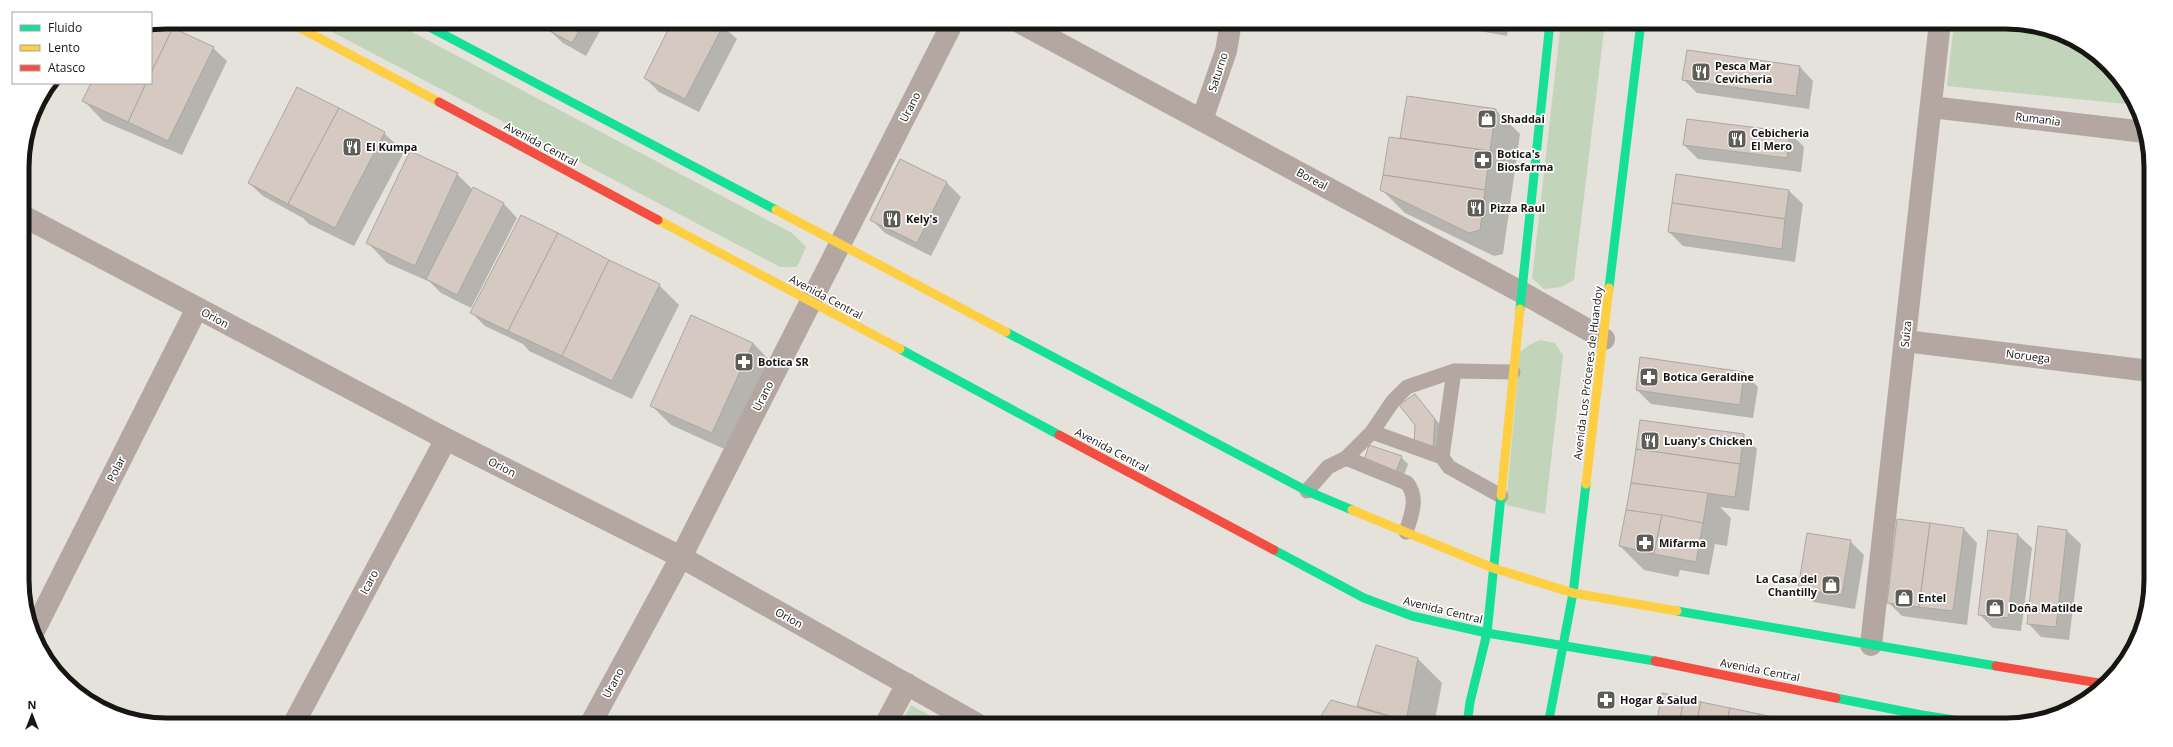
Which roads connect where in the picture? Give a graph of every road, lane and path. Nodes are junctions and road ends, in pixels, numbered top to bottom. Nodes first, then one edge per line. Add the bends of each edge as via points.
1 (302, 29) edge
2 (433, 29) edge
3 (949, 29) edge
4 (1032, 29) edge
5 (1230, 29) edge
6 (1549, 29) edge
7 (1640, 29) edge
8 (1939, 29) edge
9 (1931, 107) junction
10 (1202, 120) junction
11 (2139, 131) edge
12 (29, 219) edge
13 (840, 243) junction
14 (1521, 292) junction
15 (812, 302) junction
16 (197, 308) junction
17 (1604, 339) junction
18 (1905, 342) junction
19 (2144, 370) edge
20 (1454, 371) junction
21 (1513, 372) junction
22 (1372, 432) junction
23 (446, 439) junction
24 (1442, 457) junction
25 (1346, 458) junction
26 (1307, 491) junction
27 (1501, 496) junction
28 (1406, 532) junction
29 (681, 557) junction
30 (1493, 568) junction
31 (1573, 593) junction
32 (37, 626) edge
33 (1487, 633) junction
34 (1563, 644) junction
35 (1871, 645) junction
36 (2098, 683) edge
37 (907, 684) junction
38 (297, 718) edge
39 (594, 718) edge
40 (889, 718) edge
41 (966, 718) edge
42 (1468, 718) edge
43 (1549, 718) edge
44 (1941, 718) edge

1 - 15 main road, Avenida Central
2 - 13 main road
3 - 13 street, Urano
4 - 10 street, Boreal
5 - 10 street, Saturno via 1226,51
6 - 14 main road
7 - 17 main road, Avenida Los Próceres de Huandoy
8 - 9 street, Suiza
9 - 11 street, Rumania
9 - 18 street, Suiza
10 - 14 street, Boreal
12 - 16 street, Orion
13 - 15 street, Urano
13 - 26 main road
14 - 17 street, Boreal
14 - 21 main road
15 - 29 street, Urano
15 - 33 main road, Avenida Central via 1364,598 1412,616
16 - 23 street, Orion
16 - 32 street, Polar
17 - 31 main road, Avenida Los Próceres de Huandoy
18 - 19 street, Noruega
18 - 35 street, Suiza
20 - 21 lane
20 - 22 lane via 1407,387 1393,401
20 - 24 lane
21 - 27 main road
22 - 24 lane
22 - 25 lane
23 - 29 street, Orion
23 - 38 street, Icaro
24 - 27 lane via 1449,467
25 - 26 lane via 1328,467
25 - 28 lane via 1407,483 1413,493 1413,507
26 - 28 main road
27 - 30 main road
28 - 30 main road
29 - 37 street, Orion
29 - 39 street, Urano
30 - 31 main road
30 - 33 main road
31 - 34 main road, Avenida Los Próceres de Huandoy
31 - 35 main road
33 - 34 main road, Avenida Central
33 - 42 main road
34 - 43 main road, Avenida Los Próceres de Huandoy
34 - 44 main road, Avenida Central
35 - 36 main road
37 - 40 street
37 - 41 street, Orion

